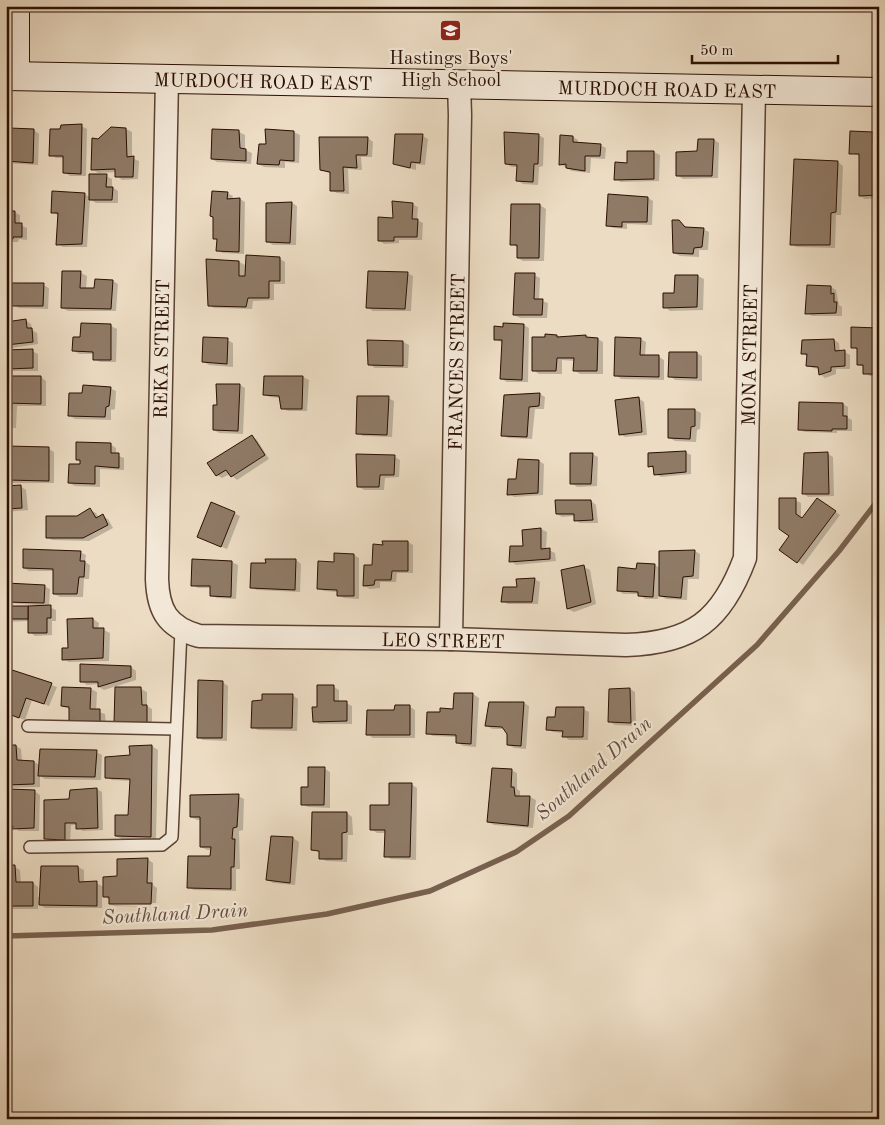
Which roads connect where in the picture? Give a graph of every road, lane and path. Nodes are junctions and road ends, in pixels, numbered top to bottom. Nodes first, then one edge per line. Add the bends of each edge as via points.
1 (15, 6) edge
2 (11, 76) edge
3 (167, 79) junction
4 (459, 85) junction
5 (754, 90) junction
6 (879, 92) edge
7 (716, 612) joint
8 (174, 623) junction
9 (451, 639) junction
10 (28, 726) dead end
11 (175, 729) junction
12 (30, 847) dead end

1 - 2 street
2 - 3 street, MURDOCH ROAD EAST
3 - 4 street, MURDOCH ROAD EAST
3 - 8 street, REKA STREET via 157,578 160,604
4 - 5 street, MURDOCH ROAD EAST
4 - 9 street, FRANCES STREET
5 - 6 street, MURDOCH ROAD EAST
5 - 7 street, MONA STREET via 744,558 728,597
7 - 9 street, LEO STREET via 684,635 648,645
8 - 9 street, LEO STREET via 198,636
8 - 11 lane
10 - 11 lane
11 - 12 lane via 173,831 168,842 162,845

